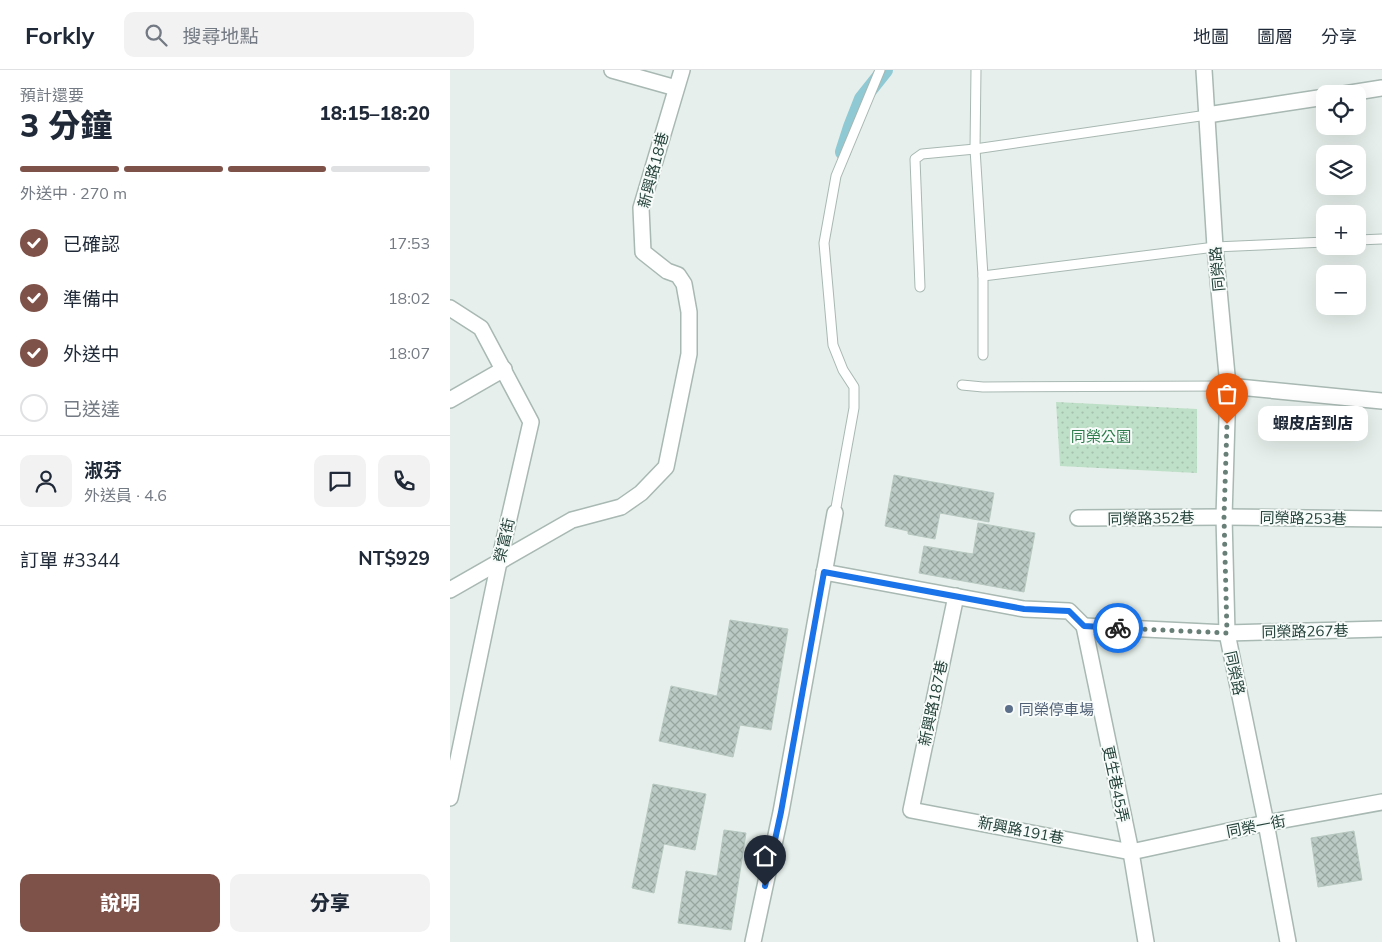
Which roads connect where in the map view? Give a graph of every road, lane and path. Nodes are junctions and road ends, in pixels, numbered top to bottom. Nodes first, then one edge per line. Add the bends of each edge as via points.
1 (612, 70) edge
2 (682, 70) edge
3 (880, 70) edge
4 (976, 70) edge
5 (1204, 70) edge
6 (676, 88) junction
7 (1382, 88) edge
8 (1366, 91) edge
9 (1316, 98) edge
10 (1206, 115) junction
11 (975, 150) junction
12 (1382, 239) edge
13 (1366, 240) edge
14 (1316, 242) edge
15 (1215, 247) junction
16 (983, 276) junction
17 (920, 287) dead end
18 (450, 308) edge
19 (983, 355) dead end
20 (504, 369) junction
21 (962, 385) dead end
22 (1228, 386) junction
23 (450, 400) edge
24 (1382, 401) edge
25 (835, 513) joint
26 (1224, 517) junction
27 (1078, 518) dead end
28 (1382, 519) edge
29 (498, 562) junction
30 (824, 572) junction
31 (450, 590) edge
32 (956, 596) junction
33 (1084, 626) junction
34 (1382, 629) edge
35 (1227, 633) junction
36 (450, 798) edge
37 (1382, 802) edge
38 (911, 810) joint
39 (1266, 823) junction
40 (1130, 852) junction
41 (753, 942) edge
42 (1146, 942) edge
43 (1288, 942) edge

1 - 6 street
2 - 6 street, 新興路18巷
3 - 25 lane via 836,176 824,243 833,345 842,370 854,387 854,408
4 - 11 lane
5 - 10 street, 同榮路
6 - 29 street, 新興路18巷 via 641,208 643,252 678,275 684,284 689,312 689,354 666,467 641,493 621,507 572,520
7 - 8 street
9 - 10 street
10 - 11 lane
10 - 15 street, 同榮路
11 - 16 lane
11 - 17 lane via 922,154 915,159
12 - 13 lane
14 - 15 lane
15 - 16 lane
15 - 22 street, 同榮路
16 - 19 lane
18 - 20 street, 榮富街 via 481,328
20 - 23 street
20 - 29 street, 榮富街 via 532,422
21 - 22 lane
22 - 24 street
22 - 26 street, 同榮路
25 - 30 street
26 - 27 street, 同榮路352巷
26 - 28 street, 同榮路253巷
26 - 35 street, 同榮路
29 - 31 street
29 - 36 street, 榮富街
30 - 32 street
30 - 41 street via 781,812
32 - 33 street via 1024,609 1069,611
32 - 38 street, 新興路187巷
33 - 35 street, 同榮路267巷
33 - 40 street, 更生巷45弄
34 - 35 street, 同榮路267巷
35 - 39 street, 同榮路
37 - 39 street, 同榮一街
38 - 40 street, 新興路191巷
39 - 40 street, 同榮一街
39 - 43 street, 同榮路
40 - 42 street, 更生巷45弄

